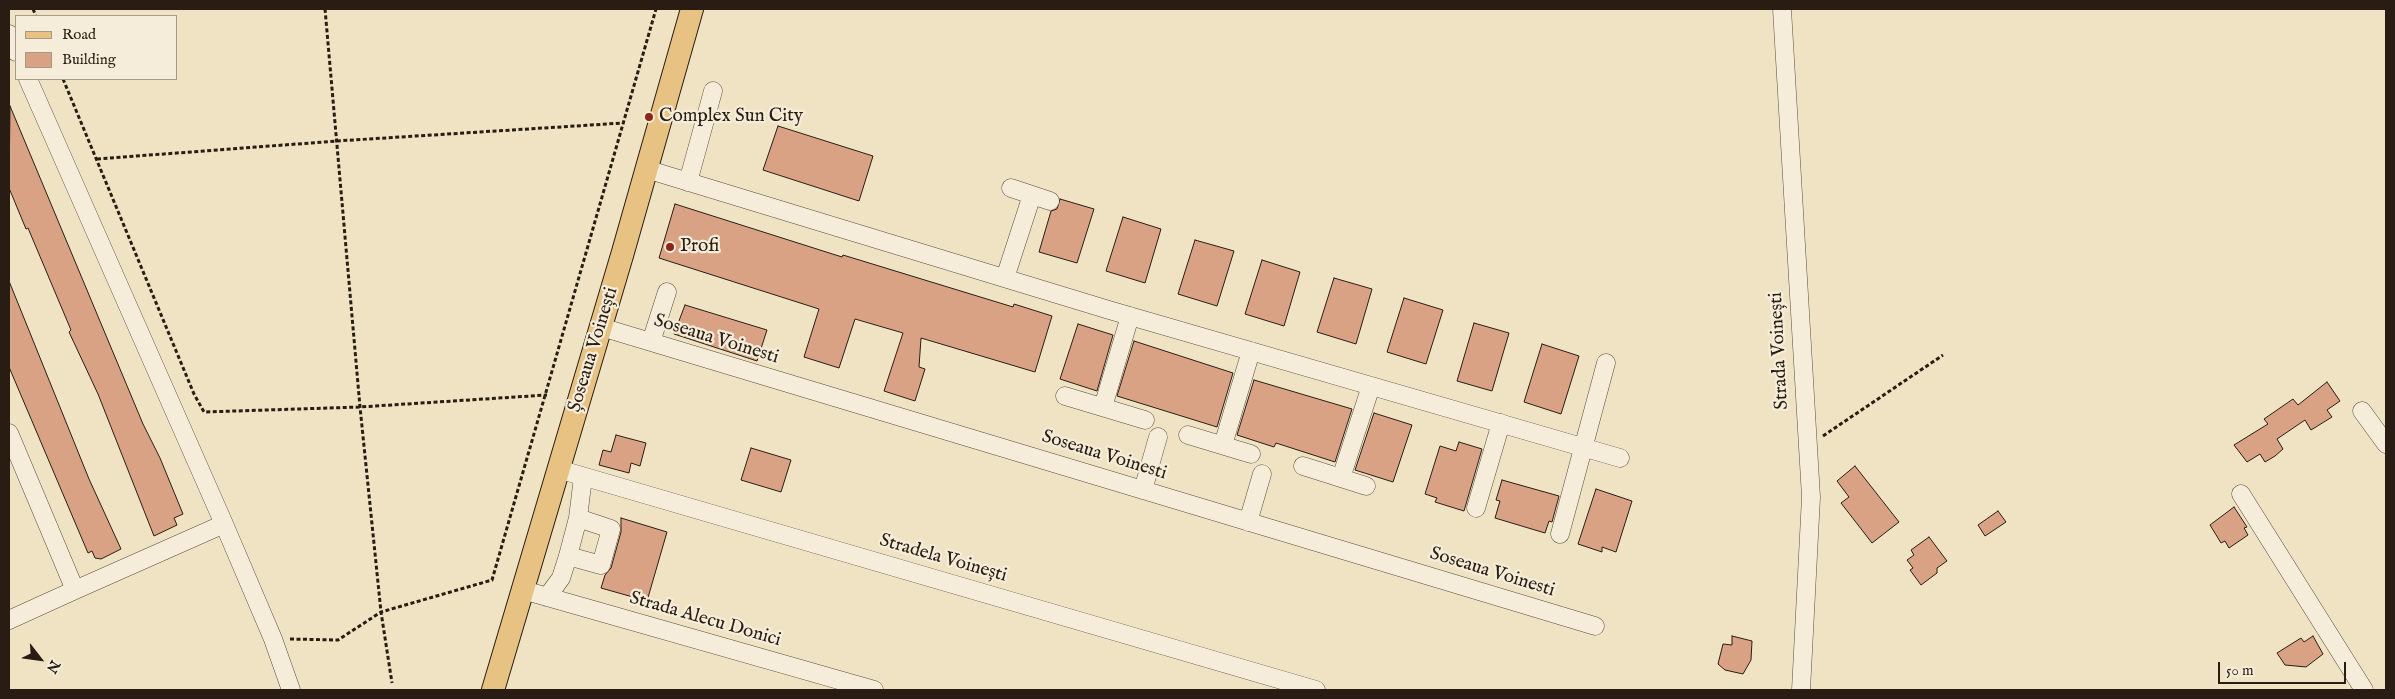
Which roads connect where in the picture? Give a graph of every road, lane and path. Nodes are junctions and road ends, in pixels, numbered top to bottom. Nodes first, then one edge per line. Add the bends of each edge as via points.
1 (325, 9) edge
2 (656, 9) edge
3 (692, 9) edge
4 (1782, 9) edge
5 (9, 34) edge
6 (15, 49) edge
7 (28, 80) edge
8 (63, 80) edge
9 (713, 92) dead end
10 (623, 124) junction
11 (337, 141) junction
12 (97, 159) junction
13 (646, 169) junction
14 (688, 182) junction
15 (1011, 188) dead end
16 (1032, 195) junction
17 (1050, 201) dead end
18 (1005, 278) junction
19 (667, 292) dead end
20 (1130, 316) junction
21 (601, 327) junction
22 (651, 342) junction
23 (1251, 351) junction
24 (1943, 354) dead end
25 (1606, 363) dead end
26 (1371, 386) junction
27 (547, 395) junction
28 (1065, 396) dead end
29 (360, 407) junction
30 (1103, 408) junction
31 (2362, 411) dead end
32 (1145, 420) dead end
33 (1501, 423) junction
34 (9, 433) edge
35 (1188, 434) dead end
36 (1158, 437) dead end
37 (2386, 444) edge
38 (1223, 445) junction
39 (1584, 447) junction
40 (1807, 447) junction
41 (1251, 454) dead end
42 (1620, 458) dead end
43 (15, 464) edge
44 (1303, 466) dead end
45 (558, 469) junction
46 (1262, 474) dead end
47 (584, 477) junction
48 (1341, 478) junction
49 (1366, 486) dead end
50 (1143, 490) junction
51 (2241, 494) dead end
52 (1476, 508) dead end
53 (578, 518) junction
54 (1248, 522) junction
55 (224, 524) junction
56 (1560, 534) dead end
57 (568, 556) junction
58 (75, 590) junction
59 (523, 590) junction
60 (548, 597) junction
61 (381, 612) junction
62 (9, 620) edge
63 (1595, 626) dead end
64 (273, 638) junction
65 (392, 683) dead end
66 (847, 686) edge
67 (291, 690) edge
68 (493, 690) edge
69 (874, 690) edge
70 (1316, 690) edge
71 (1801, 690) edge
72 (2364, 690) edge

1 - 11 path
2 - 10 path
3 - 13 main road, Șoseaua Voinești
4 - 40 street, Strada Voinești
5 - 6 street
7 - 55 street
8 - 12 path
9 - 14 street
10 - 11 path
10 - 27 path
11 - 12 path
11 - 29 path
12 - 29 path via 204,412
13 - 14 street
13 - 21 main road, Șoseaua Voinești
14 - 18 street
15 - 16 street
16 - 17 street
16 - 18 street
18 - 20 street
19 - 22 street
20 - 23 street
20 - 30 street
21 - 22 street, Soseaua Voinesti
21 - 45 main road, Șoseaua Voinești
22 - 50 street, Soseaua Voinesti
23 - 26 street
23 - 38 street
24 - 40 path
25 - 39 street
26 - 33 street
26 - 48 street
27 - 29 path
27 - 61 path via 492,580
28 - 30 street
29 - 61 path
30 - 32 street
31 - 37 street
33 - 39 street
33 - 52 street
34 - 43 street
35 - 38 street
36 - 50 street
38 - 41 street
39 - 42 street
39 - 56 street
40 - 71 street, Strada Voinești via 1811,497
43 - 58 street
44 - 48 street
45 - 47 street, Stradela Voinești
45 - 59 main road, Șoseaua Voinești
46 - 54 street
47 - 53 street
47 - 70 street, Stradela Voinești
48 - 49 street
50 - 54 street, Soseaua Voinesti
51 - 72 street
53 - 57 street
53 - 57 street via 611,529 601,565
54 - 63 street, Soseaua Voinesti
55 - 58 street
55 - 64 street
57 - 60 street via 561,578
58 - 62 street
59 - 60 street, Strada Alecu Donici
59 - 68 main road, Șoseaua Voinești
60 - 66 street, Strada Alecu Donici
61 - 64 path via 338,640
61 - 65 path
64 - 67 street
66 - 69 street, Strada Alecu Donici

